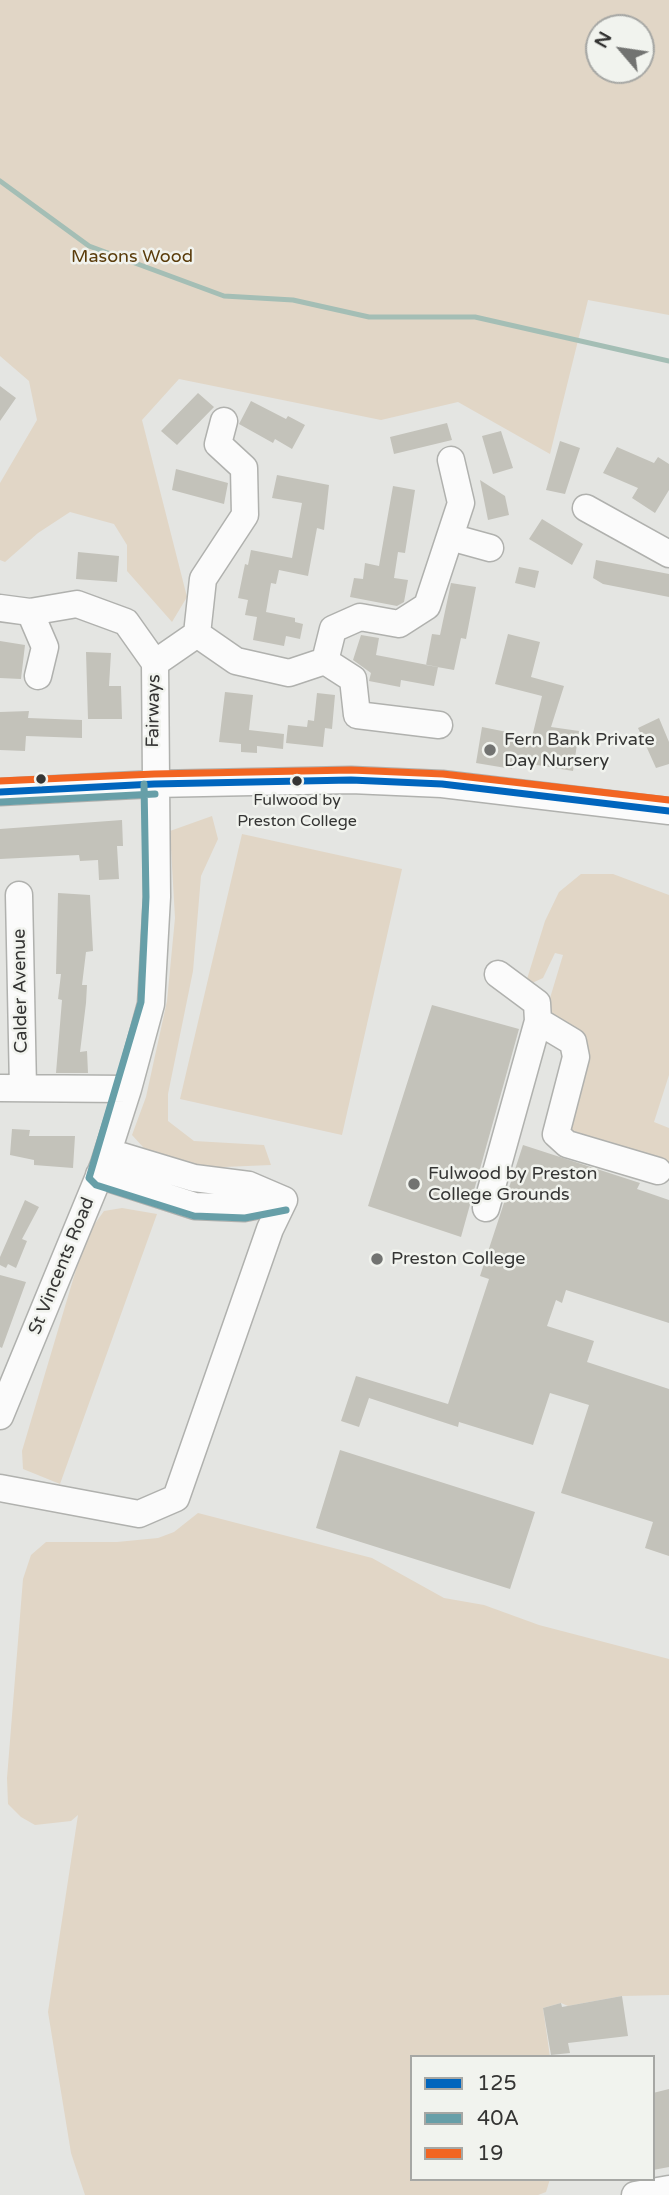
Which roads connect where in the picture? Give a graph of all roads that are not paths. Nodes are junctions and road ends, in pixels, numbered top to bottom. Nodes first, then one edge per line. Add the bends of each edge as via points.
1 (224, 421) dead end
2 (451, 460) dead end
3 (586, 508) dead end
4 (450, 537) junction
5 (490, 548) dead end
6 (669, 554) edge
7 (0, 608) edge
8 (30, 612) junction
9 (197, 634) junction
10 (325, 661) junction
11 (155, 663) junction
12 (38, 676) dead end
13 (439, 725) dead end
14 (154, 783) junction
15 (0, 792) edge
16 (669, 811) edge
17 (19, 895) dead end
18 (498, 974) dead end
19 (538, 1021) junction
20 (12, 1088) edge
21 (128, 1089) junction
22 (103, 1164) junction
23 (658, 1171) dead end
24 (486, 1208) dead end
25 (0, 1416) edge
26 (0, 1488) edge
27 (669, 2189) edge
28 (635, 2195) edge

1 - 9 street via 218,444 244,468 245,514 203,579
2 - 4 street via 461,503
3 - 6 street
4 - 5 street
4 - 10 street via 427,606 399,624 360,617 333,629
7 - 8 street, Fairways
8 - 11 street, Fairways via 77,604 126,622
8 - 12 street via 45,647
9 - 10 street via 236,661 289,674
9 - 11 street
10 - 13 street via 353,679 357,715
11 - 14 street, Fairways
14 - 15 street
14 - 16 street via 351,780 442,784
14 - 21 street, St Vincents Road via 158,897 152,1004
17 - 20 street, Calder Avenue
18 - 19 street via 537,1003
19 - 23 street via 573,1042 576,1057 556,1134 567,1144
19 - 24 street
20 - 21 street
21 - 22 street, St Vincents Road
22 - 25 street, St Vincents Road
22 - 26 street via 195,1206 244,1208 284,1200 176,1498 138,1514
27 - 28 street

